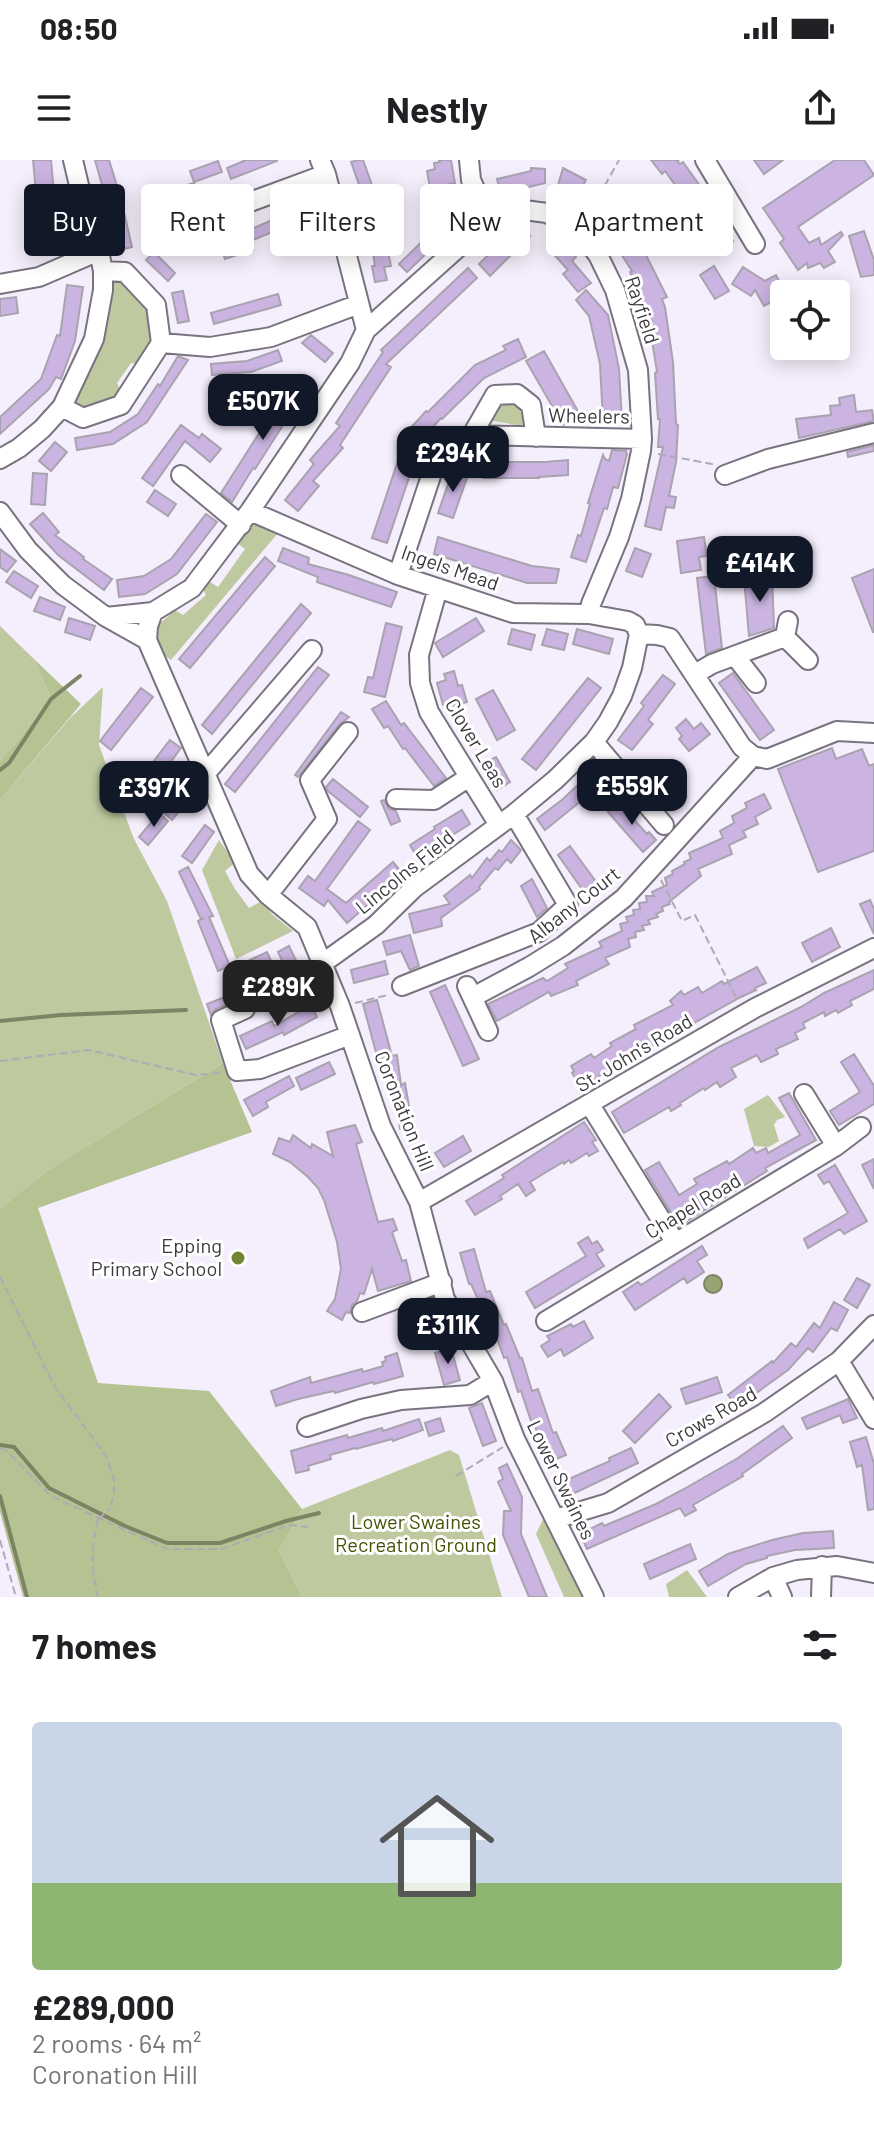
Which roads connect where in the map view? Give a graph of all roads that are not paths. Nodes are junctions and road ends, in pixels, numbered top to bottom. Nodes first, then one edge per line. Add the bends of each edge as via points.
1 (73, 160) edge
2 (469, 160) edge
3 (705, 160) edge
4 (323, 167) edge
5 (79, 184) edge
6 (473, 184) edge
7 (254, 198) edge
8 (530, 210) edge
9 (755, 244) dead end
10 (87, 256) edge
11 (100, 256) edge
12 (449, 256) edge
13 (103, 271) junction
14 (0, 284) edge
15 (359, 304) junction
16 (366, 330) junction
17 (161, 343) junction
18 (62, 407) junction
19 (874, 433) edge
20 (472, 435) junction
21 (536, 437) junction
22 (642, 445) junction
23 (0, 459) edge
24 (181, 475) dead end
25 (725, 475) road end
26 (0, 512) edge
27 (246, 518) junction
28 (398, 575) junction
29 (438, 588) junction
30 (153, 612) junction
31 (589, 614) junction
32 (106, 617) junction
33 (639, 634) junction
34 (147, 640) junction
35 (312, 650) dead end
36 (735, 656) junction
37 (808, 660) dead end
38 (695, 674) junction
39 (756, 683) dead end
40 (348, 732) dead end
41 (874, 733) edge
42 (594, 742) junction
43 (753, 756) junction
44 (206, 773) junction
45 (469, 777) junction
46 (396, 799) dead end
47 (506, 819) junction
48 (664, 825) dead end
49 (268, 895) junction
50 (874, 948) edge
51 (323, 963) junction
52 (402, 986) road end
53 (245, 1009) dead end
54 (488, 1031) dead end
55 (350, 1035) junction
56 (804, 1094) dead end
57 (590, 1105) junction
58 (861, 1127) dead end
59 (836, 1146) junction
60 (419, 1202) junction
61 (675, 1242) junction
62 (442, 1282) junction
63 (362, 1312) dead end
64 (546, 1321) dead end
65 (874, 1325) edge
66 (839, 1361) junction
67 (493, 1381) junction
68 (874, 1419) edge
69 (307, 1427) dead end
70 (555, 1519) junction
71 (822, 1566) junction
72 (874, 1573) edge
73 (773, 1577) junction
74 (594, 1597) edge
75 (738, 1597) edge
76 (782, 1597) edge
77 (821, 1597) edge

1 - 5 street
2 - 6 street
3 - 9 street
4 - 7 street
4 - 15 street
8 - 22 street, Rayfield via 547,213 585,238 615,290 638,370
10 - 14 street via 39,277
11 - 13 street
12 - 16 street, Rayfield
13 - 17 street via 125,272 156,305
13 - 18 street via 94,339
15 - 16 street
15 - 17 street via 271,337 210,347
16 - 27 street via 350,363
17 - 18 street via 121,405 83,418
18 - 23 street via 42,429
19 - 25 street
20 - 21 street, Wheelers
20 - 21 street, Wheelers via 495,395 517,394 531,405
20 - 28 street, Wheelers via 434,467
21 - 22 street, Wheelers
22 - 31 street, Rayfield via 631,499
24 - 27 street, Ingels Mead
26 - 32 street via 63,585
27 - 28 street, Ingels Mead
27 - 30 street via 192,588
28 - 29 street, Ingels Mead
29 - 31 street, Ingels Mead via 513,613
29 - 45 street, Clover Leas via 419,655 420,683 429,712
30 - 32 street
30 - 34 street
31 - 33 street, Ingels Mead via 628,621
32 - 34 street
33 - 38 street, Ingels Mead via 670,638
33 - 42 street, Lincolns Field via 622,696
34 - 44 street, Coronation Hill
35 - 44 street
36 - 37 street via 787,629
36 - 38 street
36 - 39 street
38 - 43 street, Ingels Mead
40 - 49 street via 310,780 327,819
41 - 43 street via 837,731 767,759
42 - 47 street, Lincolns Field
42 - 48 street
43 - 54 street, Albany Court via 624,898 529,967 470,991
44 - 49 street, Coronation Hill via 249,874
45 - 46 street via 434,800
45 - 47 street, Clover Leas
47 - 51 street, Lincolns Field
47 - 52 street via 568,905 539,932
49 - 51 street, Coronation Hill via 307,927
50 - 57 street, St. John's Road via 744,1014
51 - 55 street, Coronation Hill
53 - 55 street, Coronation Hill via 221,1020 237,1071 260,1069
55 - 60 street, Coronation Hill via 390,1146
56 - 59 street
57 - 60 street, St. John's Road
57 - 61 street
58 - 59 street, Chapel Road
59 - 61 street, Chapel Road
60 - 62 street, Lower Swaines
61 - 64 street, Chapel Road
62 - 63 street
62 - 67 street, Lower Swaines via 445,1299
65 - 66 street, Crows Road
66 - 68 street
66 - 70 street, Crows Road via 764,1413 608,1503
67 - 69 street via 470,1395 401,1400
67 - 70 street, Lower Swaines
70 - 74 street, Lower Swaines
71 - 72 street
71 - 73 street
71 - 77 street
73 - 75 street
73 - 76 street

